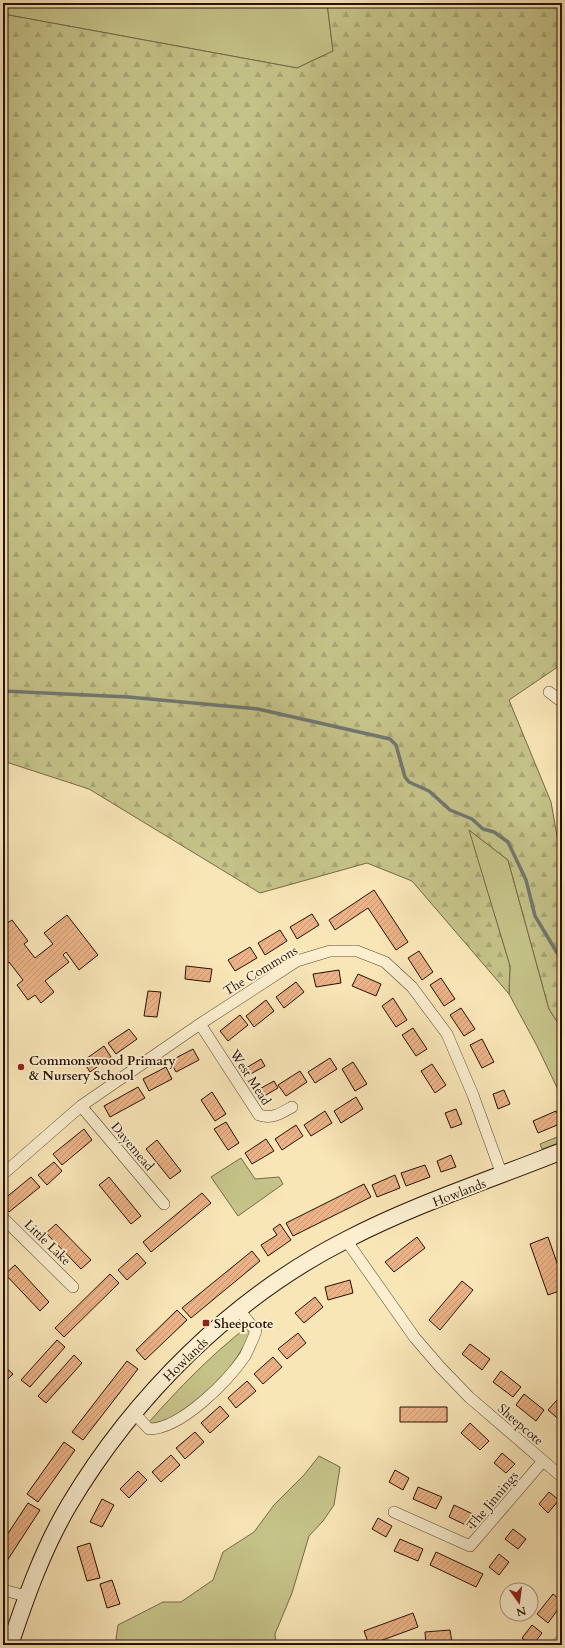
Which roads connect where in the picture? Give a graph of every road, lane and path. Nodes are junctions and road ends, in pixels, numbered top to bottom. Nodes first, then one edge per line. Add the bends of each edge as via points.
1 (549, 692) dead end
2 (562, 702) edge
3 (200, 1024) junction
4 (81, 1106) junction
5 (292, 1107) dead end
6 (562, 1151) edge
7 (3, 1174) edge
8 (502, 1175) junction
9 (164, 1204) dead end
10 (3, 1218) edge
11 (346, 1240) junction
12 (73, 1287) dead end
13 (239, 1310) junction
14 (134, 1413) junction
15 (542, 1462) junction
16 (562, 1477) edge
17 (394, 1512) dead end
18 (3, 1590) edge
19 (26, 1596) junction
20 (562, 1639) edge
21 (10, 1645) edge
22 (557, 1645) edge

1 - 2 street
3 - 4 street, The Commons
3 - 5 street, West Mead via 259,1116 274,1117
3 - 8 street, The Commons via 297,961 330,951 357,951 385,962 412,987 447,1034 473,1095
4 - 7 street, The Commons
4 - 9 street, Dayemead
6 - 8 street, Howlands
8 - 11 street, Howlands via 416,1208
10 - 12 street, Little Lake
11 - 13 street, Howlands via 292,1271
11 - 15 street, Sheepcote via 415,1338 441,1368
13 - 14 street, Howlands via 182,1360
13 - 14 street via 256,1331 245,1355 226,1380 198,1406 175,1421 156,1429 149,1429
14 - 19 street, Howlands via 68,1506
15 - 16 street, Sheepcote
15 - 17 street, The Jinnings via 470,1546
18 - 19 street
19 - 21 street, Howlands
20 - 22 street

